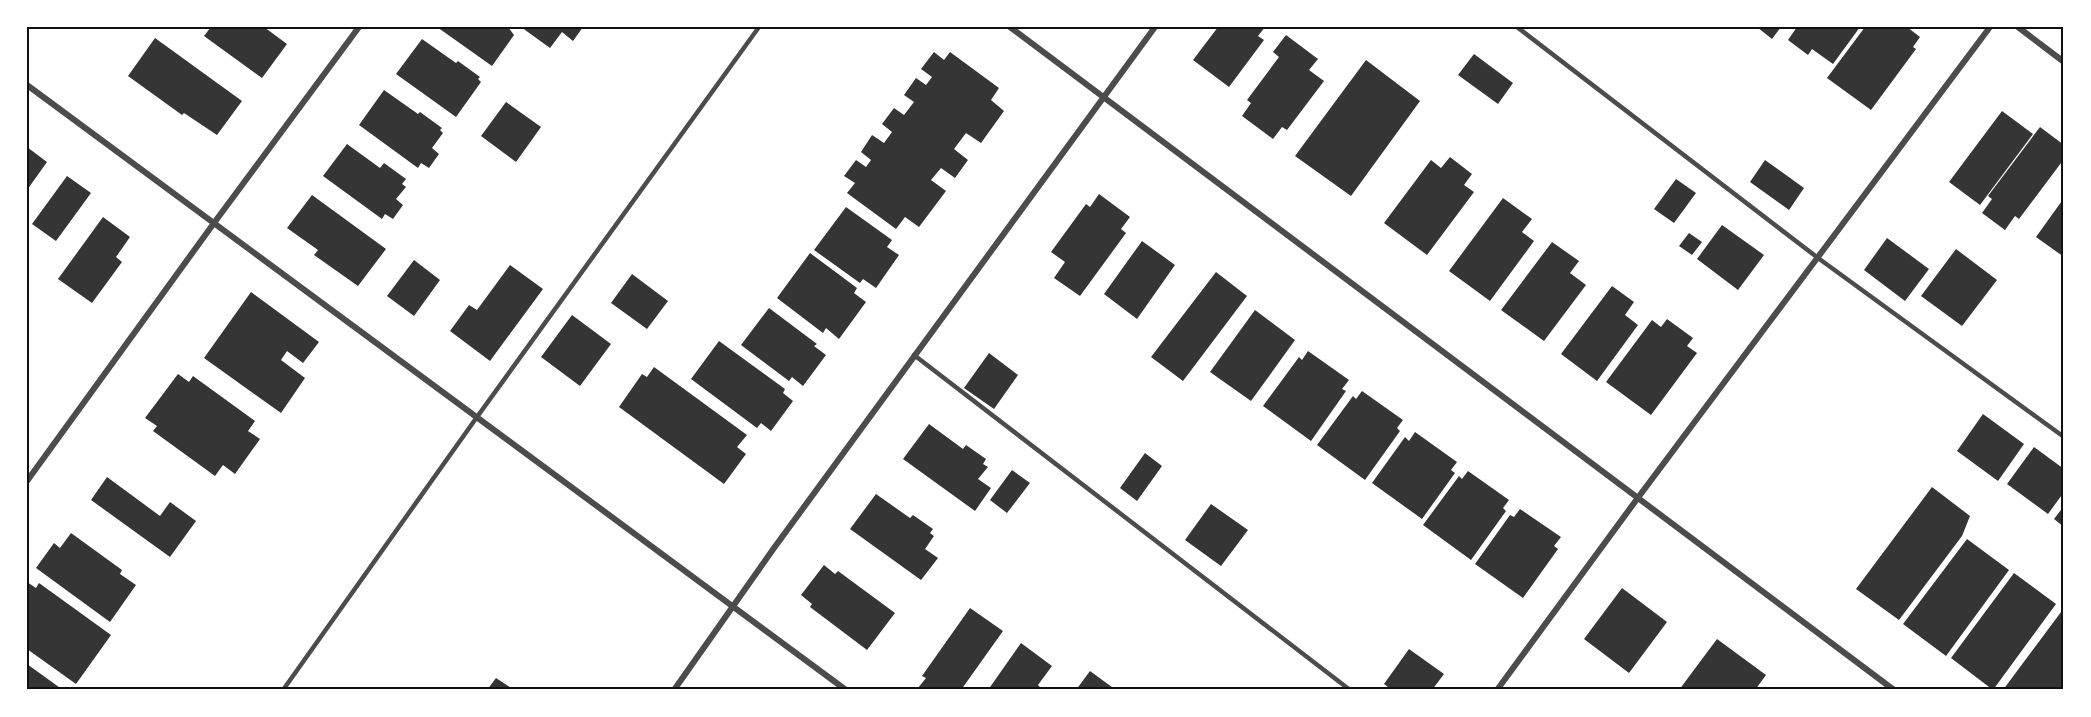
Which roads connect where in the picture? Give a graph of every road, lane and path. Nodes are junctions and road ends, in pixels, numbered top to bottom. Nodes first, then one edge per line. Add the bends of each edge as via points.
1 (359, 27) edge
2 (759, 27) edge
3 (1010, 27) edge
4 (1155, 27) edge
5 (1517, 27) edge
6 (1990, 27) edge
7 (2018, 27) edge
8 (2064, 62) edge
9 (27, 85) edge
10 (1103, 98) junction
11 (214, 223) junction
12 (1818, 258) junction
13 (914, 355) junction
14 (477, 417) junction
15 (2064, 437) edge
16 (27, 481) edge
17 (1637, 499) junction
18 (734, 607) junction
19 (283, 690) edge
20 (674, 690) edge
21 (846, 690) edge
22 (1350, 690) edge
23 (1497, 690) edge
24 (1894, 690) edge

1 - 11 street
2 - 14 lane
3 - 10 street
4 - 10 street
5 - 12 lane
6 - 12 street
7 - 8 street
9 - 11 street
10 - 13 street
10 - 17 street
11 - 14 street
11 - 16 street
12 - 15 lane
12 - 17 street
13 - 18 street
13 - 22 lane
14 - 18 street
14 - 19 lane
17 - 23 street
17 - 24 street
18 - 20 street
18 - 21 street

